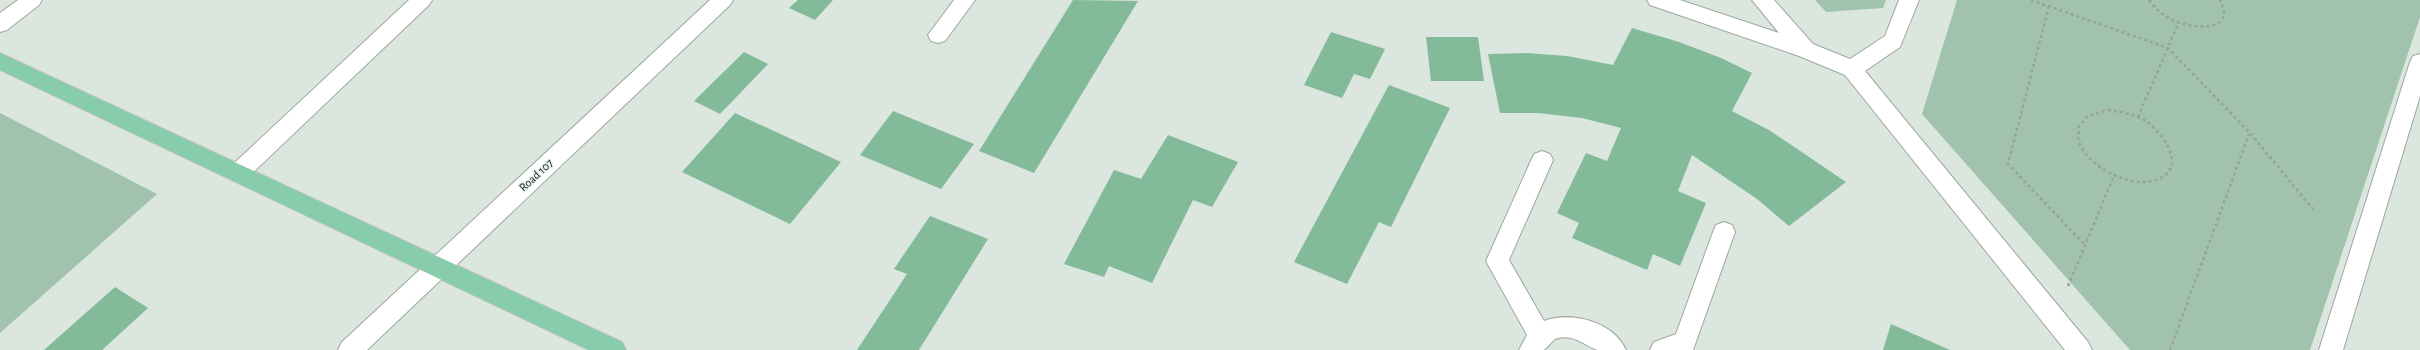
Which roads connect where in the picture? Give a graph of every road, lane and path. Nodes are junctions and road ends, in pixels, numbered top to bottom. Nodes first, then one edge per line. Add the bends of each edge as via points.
1 (32, 0) edge
2 (422, 0) edge
3 (723, 0) edge
4 (965, 0) edge
5 (1657, 0) edge
6 (1762, 0) edge
7 (1909, 0) edge
8 (2031, 0) edge
9 (2148, 0) edge
10 (2220, 0) edge
11 (2049, 6) junction
12 (0, 24) edge
13 (2178, 24) junction
14 (938, 35) dead end
15 (2168, 48) junction
16 (1806, 50) junction
17 (0, 61) edge
18 (2420, 62) edge
19 (1852, 69) junction
20 (2138, 117) junction
21 (2250, 133) junction
22 (1542, 160) dead end
23 (238, 173) junction
24 (2114, 176) junction
25 (2313, 209) dead end
26 (1724, 232) dead end
27 (2084, 245) junction
28 (438, 267) junction
29 (2067, 288) dead end
30 (1536, 343) edge
31 (350, 350) edge
32 (614, 350) edge
33 (1614, 350) edge
34 (1662, 350) edge
35 (2080, 350) edge
36 (2170, 350) edge
37 (2331, 350) edge

1 - 12 street
2 - 23 street
3 - 28 street, Road 107
4 - 14 street
5 - 16 street
6 - 16 street
7 - 19 street via 1893,41
8 - 11 path
9 - 13 path via 2166,18
10 - 13 path via 2223,13 2214,26 2197,28
11 - 15 path
11 - 27 path via 2008,164
13 - 15 path
15 - 20 path
15 - 21 path
16 - 19 street
17 - 23 main road
18 - 37 street
19 - 35 street
20 - 24 path via 2152,125 2163,136 2173,160 2170,170 2162,178 2150,182 2135,182
20 - 24 path via 2123,112 2095,112 2085,117 2079,126 2078,137 2082,149 2091,161
21 - 25 path
21 - 36 path
22 - 30 street via 1497,261
23 - 28 main road
24 - 27 path
26 - 34 street via 1685,342
27 - 29 path
28 - 31 street, Road 107
28 - 32 main road
30 - 33 street via 1551,329 1564,326 1579,327 1606,340

